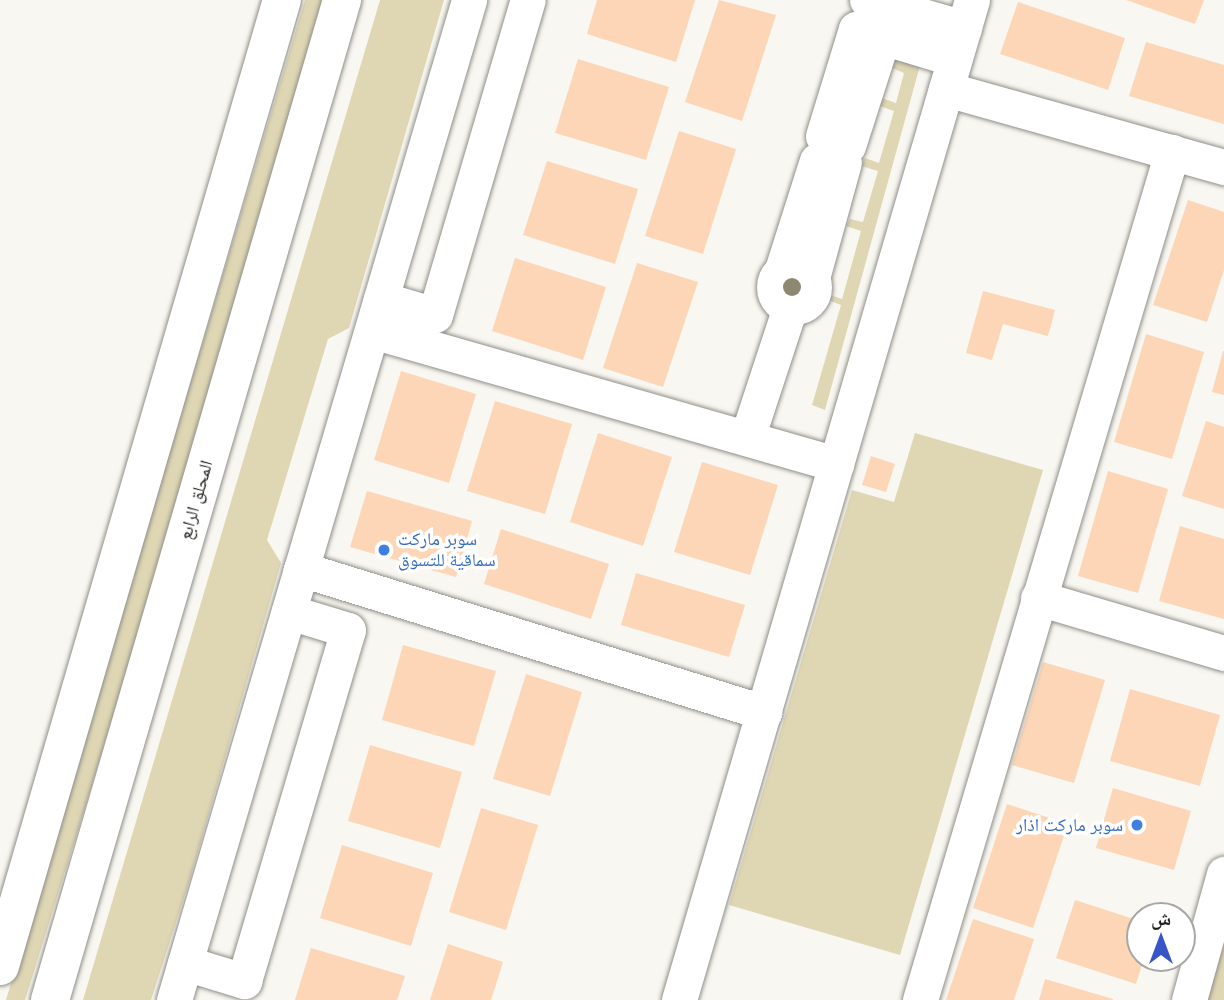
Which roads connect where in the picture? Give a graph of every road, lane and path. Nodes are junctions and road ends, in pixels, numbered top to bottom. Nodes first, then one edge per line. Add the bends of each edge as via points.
1 (282, 0) edge
2 (342, 0) edge
3 (469, 0) edge
4 (528, 0) edge
5 (867, 0) edge
6 (959, 44) edge
7 (1172, 152) junction
8 (1224, 167) edge
9 (376, 315) junction
10 (747, 438) junction
11 (836, 464) junction
12 (301, 569) junction
13 (1038, 598) junction
14 (289, 611) junction
15 (1224, 653) edge
16 (764, 712) junction
17 (1224, 874) edge
18 (185, 963) junction
19 (0, 966) edge
20 (50, 1000) edge
21 (174, 1000) edge
22 (680, 1000) edge
23 (920, 1000) edge
24 (1189, 1000) edge

1 - 19 main road
2 - 20 main road, المحلق الرابع
3 - 9 street
4 - 9 street via 435,315
5 - 6 street
6 - 7 street
6 - 10 street via 883,37 856,29 833,151 797,274 812,296 790,307
6 - 11 street
7 - 8 street
7 - 13 street
9 - 10 street
9 - 12 street
10 - 11 street
11 - 16 street
12 - 14 street
12 - 16 street
13 - 15 street
13 - 23 street
14 - 18 street
14 - 18 street via 348,630 244,981
16 - 22 street
17 - 24 street
18 - 21 street

